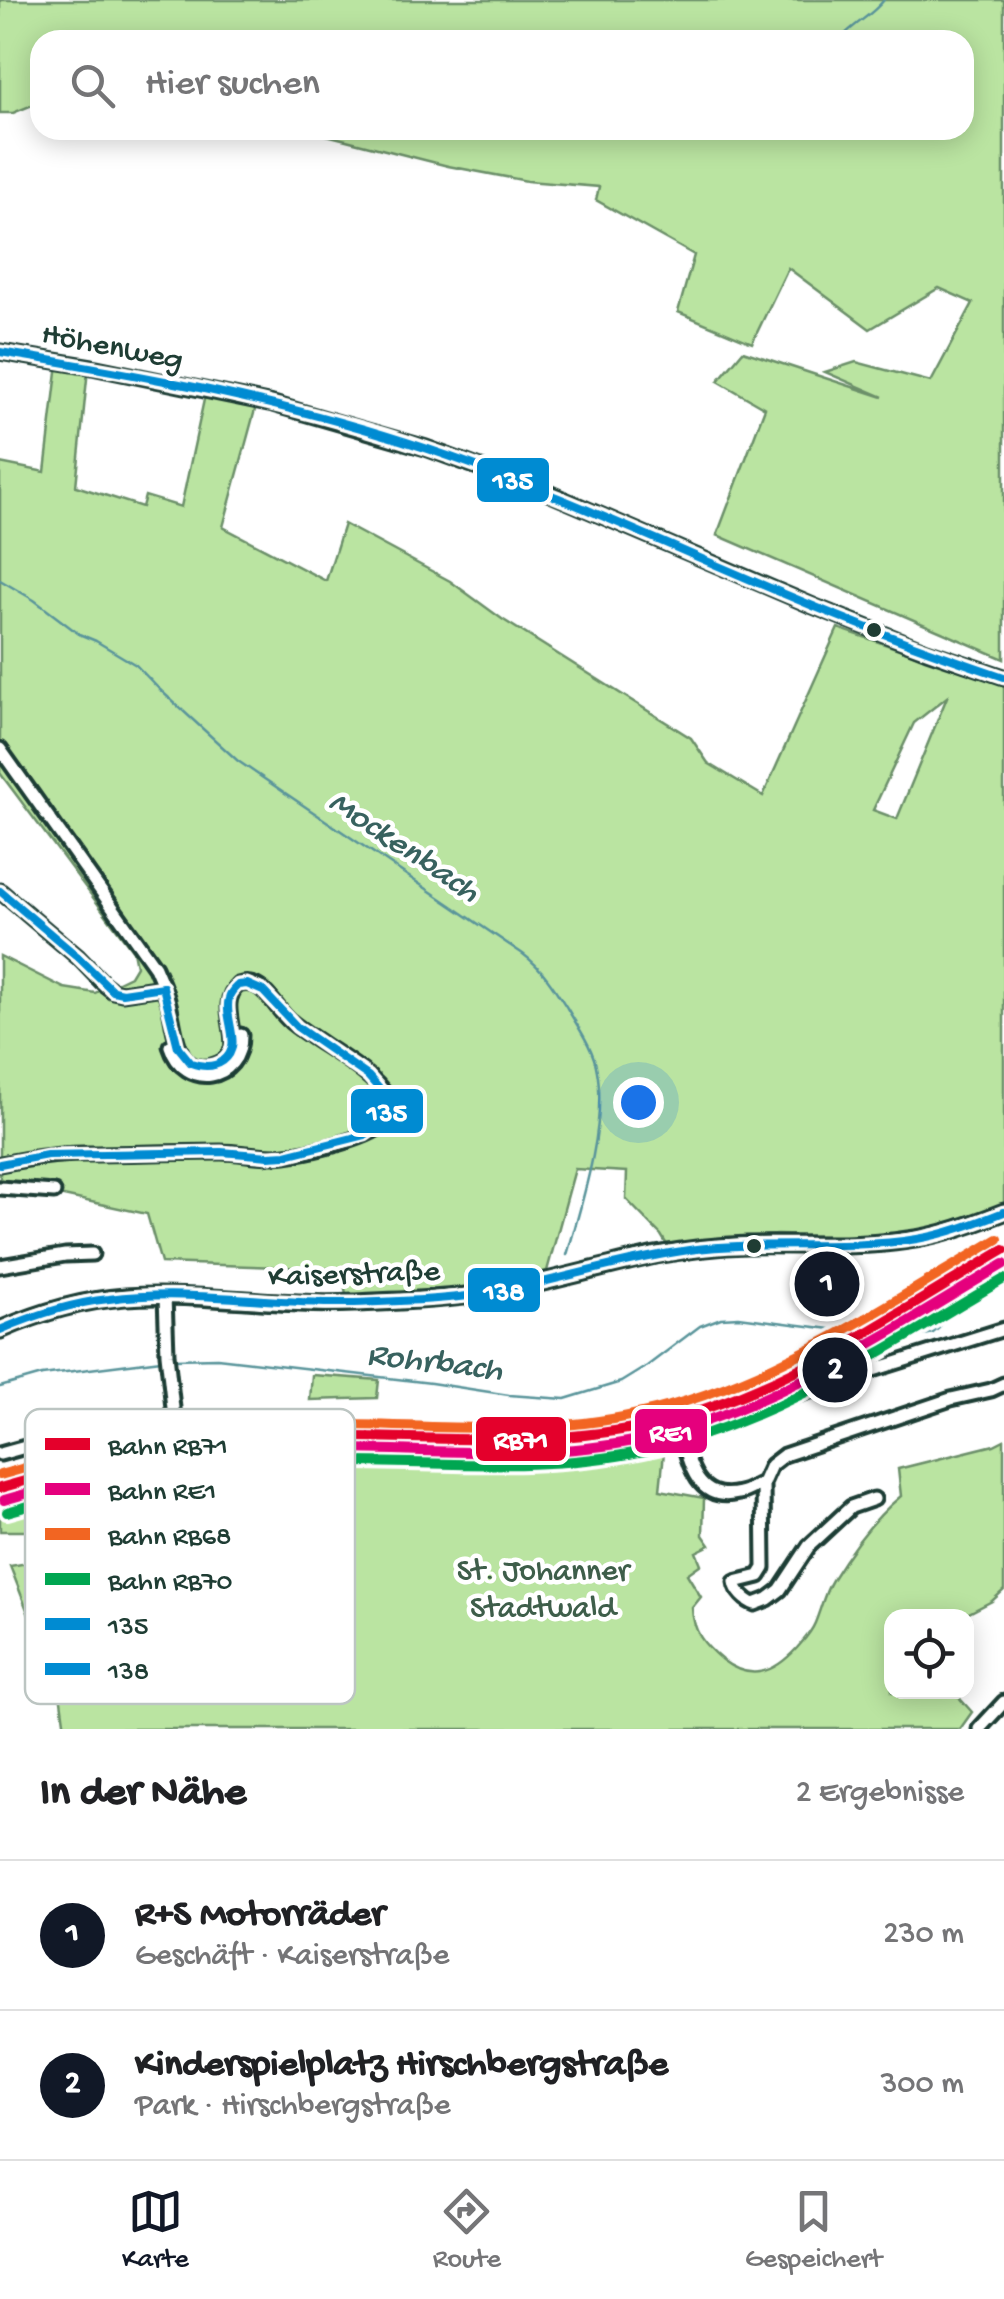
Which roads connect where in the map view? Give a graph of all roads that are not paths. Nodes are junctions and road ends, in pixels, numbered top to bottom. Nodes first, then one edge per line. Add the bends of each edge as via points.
1 (0, 352) edge
2 (1004, 677) edge
3 (0, 749) edge
4 (0, 890) edge
5 (164, 987) junction
6 (0, 1164) edge
7 (0, 1188) edge
8 (54, 1192) dead end
9 (1004, 1212) edge
10 (92, 1254) dead end
11 (0, 1266) edge
12 (165, 1296) junction
13 (1004, 1329) edge
14 (0, 1330) edge
15 (1004, 1384) edge
16 (173, 1409) edge
17 (25, 1447) edge
18 (0, 1454) edge
19 (763, 1483) junction
20 (874, 1499) dead end
21 (1004, 1702) edge
22 (979, 1729) edge

1 - 2 street, Höhenweg via 273,404 426,448
3 - 5 street
4 - 5 street via 113,991
5 - 6 street via 181,1055 198,1066 226,1059 234,1034 229,996 252,983 293,1024 374,1082 387,1096 388,1118 365,1135 286,1155 65,1154
7 - 8 street
9 - 12 main road, Kaiserstraße via 912,1240 668,1253 494,1292 327,1304
10 - 11 street
12 - 14 main road, Kaiserstraße via 86,1303
12 - 16 street
13 - 19 street via 682,1435 690,1468 708,1489 738,1494
15 - 19 street via 793,1451 772,1465
17 - 18 street
19 - 20 street via 764,1568 759,1576 735,1582 755,1604 780,1590 808,1546 851,1507
21 - 22 street

